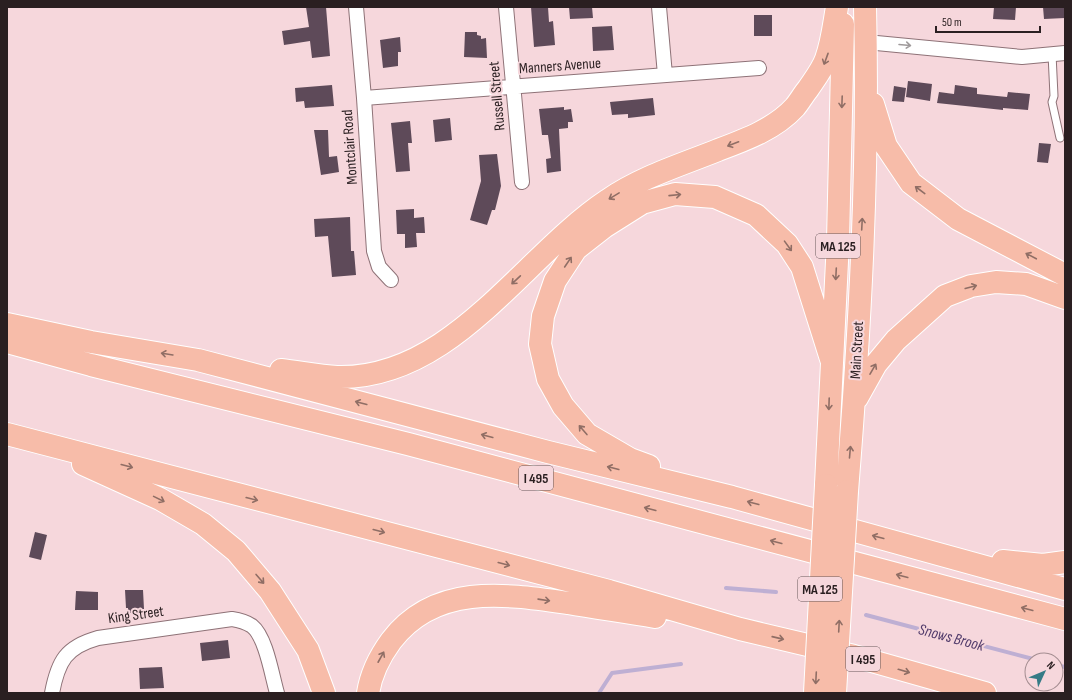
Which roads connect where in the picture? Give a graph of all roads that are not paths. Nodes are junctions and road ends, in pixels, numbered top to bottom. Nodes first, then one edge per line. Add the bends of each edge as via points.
1 (356, 7) edge
2 (506, 7) edge
3 (659, 7) edge
4 (837, 7) edge
5 (842, 7) edge
6 (865, 7) edge
7 (866, 42) junction
8 (1059, 54) edge
9 (759, 68) dead end
10 (665, 75) junction
11 (867, 85) junction
12 (513, 87) junction
13 (364, 98) junction
14 (1060, 138) dead end
15 (522, 182) dead end
16 (1065, 275) edge
17 (391, 280) dead end
18 (1065, 298) edge
19 (7, 324) edge
20 (7, 342) edge
21 (831, 359) junction
22 (198, 360) junction
23 (854, 403) junction
24 (7, 434) edge
25 (35, 441) junction
26 (732, 498) junction
27 (943, 555) junction
28 (1065, 562) edge
29 (1065, 589) edge
30 (1065, 619) edge
31 (740, 629) junction
32 (52, 692) edge
33 (277, 693) edge
34 (324, 693) edge
35 (368, 693) edge
36 (815, 693) edge
37 (836, 693) edge
38 (985, 693) edge

1 - 13 street, Montclair Road
2 - 12 street, Russell Street
3 - 10 street
4 -> 22 highway via 827,59 819,74 790,111 750,138 665,171 613,196 571,228 466,326 419,358 395,368 338,377
5 -> 21 highway, Main Street / MA 125 via 844,47 838,241
6 - 7 highway, Main Street / MA 125
7 -> 8 street via 1022,57
7 - 11 highway, Main Street / MA 125
8 - 14 lane via 1052,102
9 - 10 street, Manners Avenue
10 - 12 street, Manners Avenue
16 -> 11 highway via 958,219 911,183 886,146
23 -> 11 highway, Main Street / MA 125
12 - 13 street, Manners Avenue
12 - 15 street, Russell Street
13 - 17 street, Montclair Road via 374,251 379,267
23 -> 18 highway via 876,364 896,340 945,296 971,286 996,282 1026,284
22 -> 19 highway via 91,342
30 -> 20 highway, I 495 via 408,444
26 -> 21 highway via 630,459 587,434 563,406 548,379 540,344 543,316 555,281 576,249 604,227 642,203 675,194 715,196 756,215 787,244 802,267
21 -> 36 highway, Main Street / MA 125, bridge
26 -> 22 highway
37 -> 23 highway, Main Street / MA 125, bridge
24 - 25 highway, I 495
25 -> 31 highway, I 495 via 608,591
25 -> 34 highway via 160,499 202,524 236,551 270,591 308,650
27 -> 26 highway
27 - 28 highway via 1043,565
27 - 29 highway
35 -> 31 highway via 378,662 405,626 433,607 468,597 510,595
31 -> 38 highway, I 495 via 854,656
32 - 33 street, King Street via 65,655 78,644 98,638 224,620 240,621 252,626 262,641

